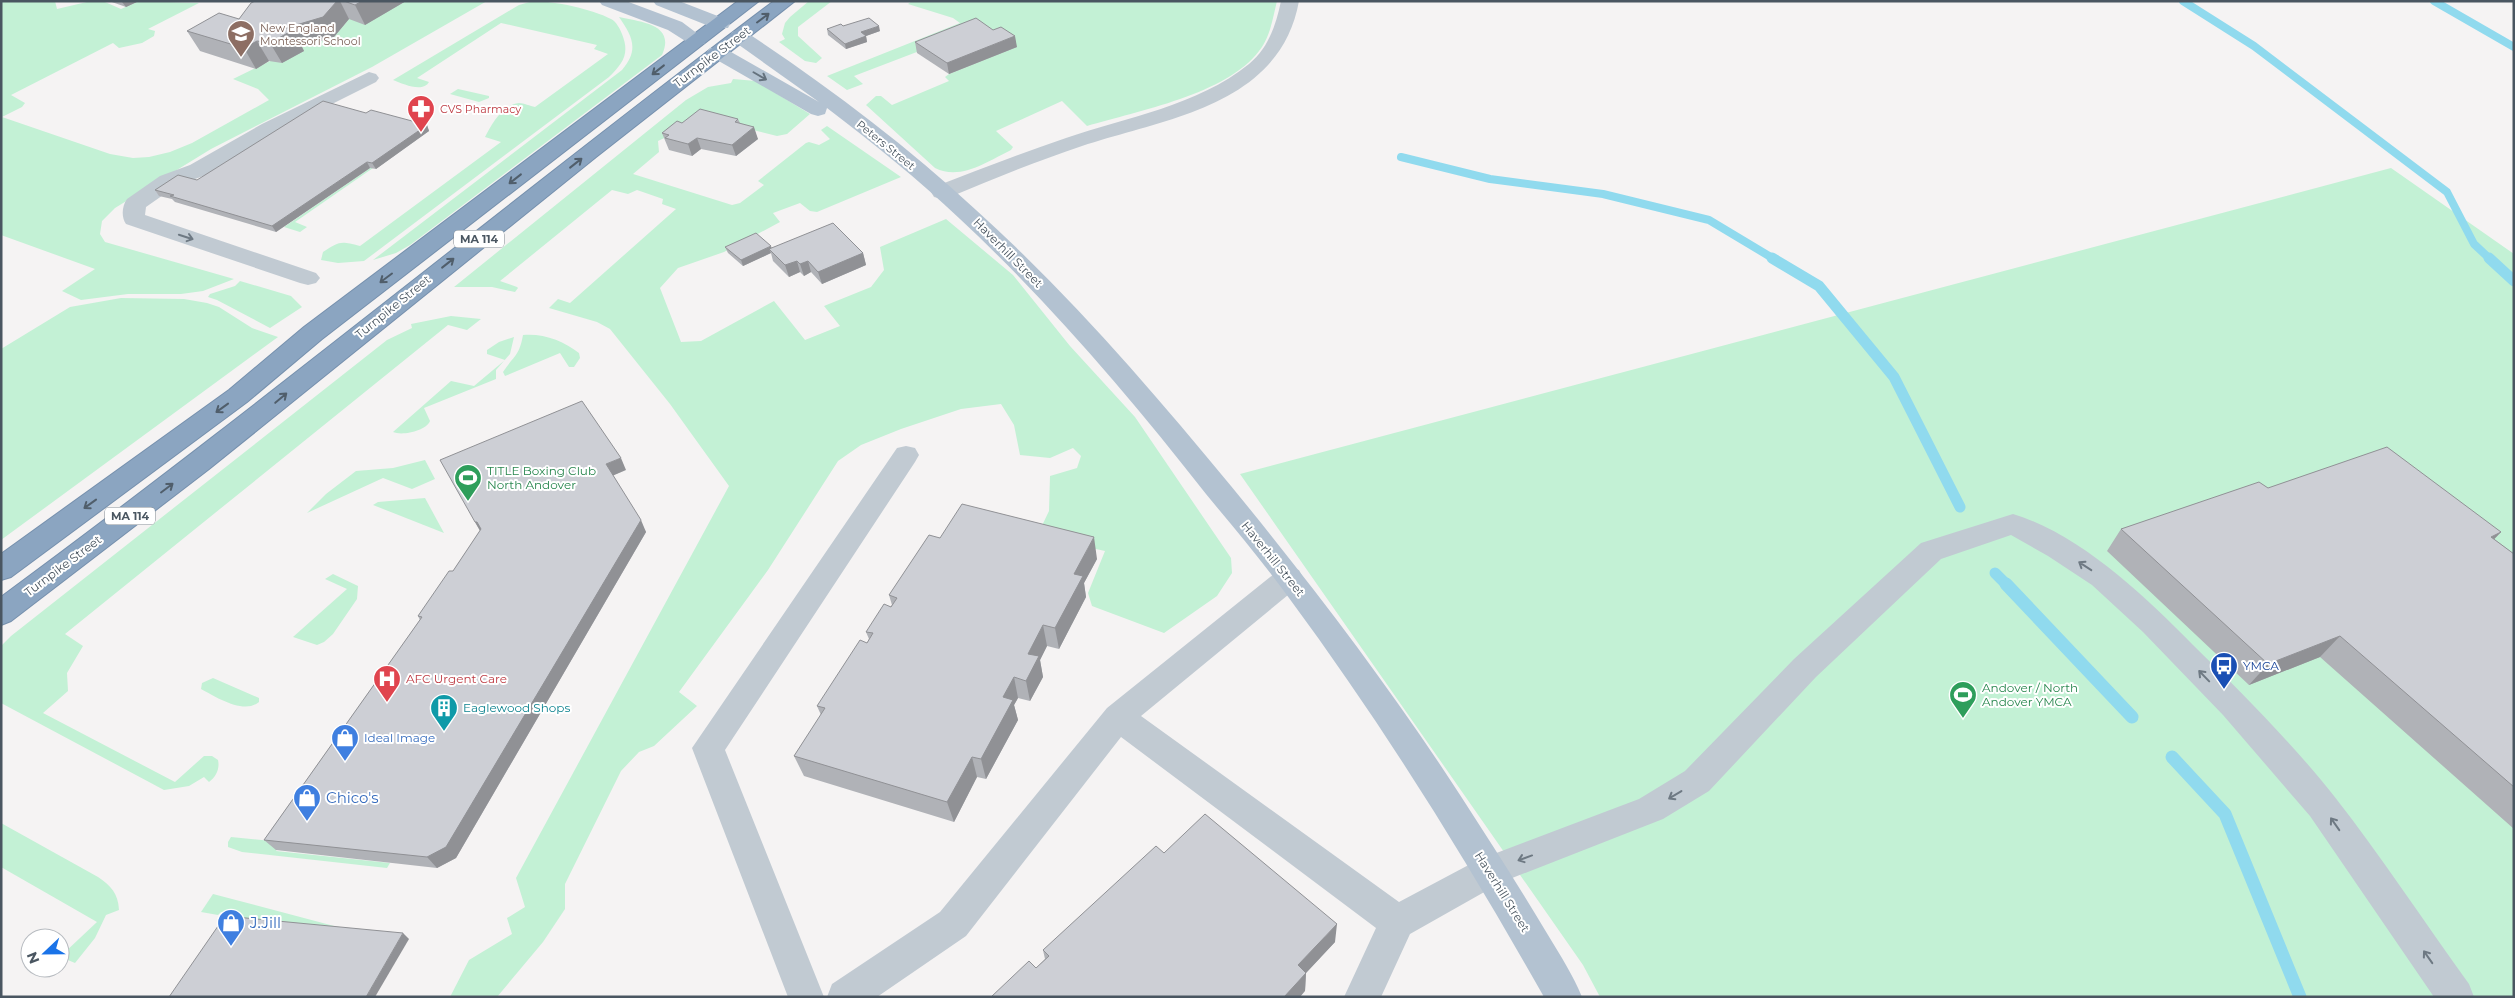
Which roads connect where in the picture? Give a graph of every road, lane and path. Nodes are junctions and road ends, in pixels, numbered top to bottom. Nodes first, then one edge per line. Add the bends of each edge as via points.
1 (608, 1) edge
2 (662, 1) edge
3 (750, 1) edge
4 (786, 1) edge
5 (1290, 1) edge
6 (721, 24) junction
7 (740, 36) junction
8 (697, 40) junction
9 (717, 52) junction
10 (369, 78) dead end
11 (317, 104) junction
12 (918, 171) junction
13 (194, 184) edge
14 (942, 192) junction
15 (172, 199) edge
16 (140, 221) junction
17 (308, 278) dead end
18 (906, 455) dead end
19 (1, 569) edge
20 (1289, 578) junction
21 (1, 613) edge
22 (1118, 717) junction
23 (1490, 871) junction
24 (1397, 922) junction
25 (806, 997) edge
26 (845, 997) edge
27 (1362, 997) edge
28 (1564, 997) edge
29 (2456, 997) edge

1 - 8 main road via 675,26
2 - 6 main road
3 - 6 highway, Turnpike Street / MA 114
7 -> 4 highway, Turnpike Street / MA 114
5 - 14 lane via 1277,43 1258,67 1233,86 1194,103 1073,142
6 - 7 highway
6 - 8 highway, Turnpike Street / MA 114
7 - 9 highway, Turnpike Street / MA 114
7 - 12 main road, Peters Street via 879,138
8 - 9 highway
8 -> 19 highway, Turnpike Street / MA 114 via 314,333 238,396
9 -> 12 main road, Peters Street
21 -> 9 highway, Turnpike Street / MA 114 via 243,429
10 - 11 lane
11 - 13 lane
11 - 16 lane via 198,170 161,186 135,204 134,219
12 - 14 main road, Haverhill Street
14 - 20 main road, Haverhill Street via 1031,275 1141,394
15 - 16 lane
16 -> 17 lane
18 - 25 lane via 708,748
20 - 22 lane
20 - 23 main road, Haverhill Street via 1363,678
22 - 24 lane
22 - 26 lane via 953,924
23 - 24 lane
23 - 28 main road, Haverhill Street
29 -> 23 lane via 2322,806 2234,706 2154,624 2102,577 2058,548 2012,524 1932,551 1805,668 1697,782 1651,809
24 - 27 lane

